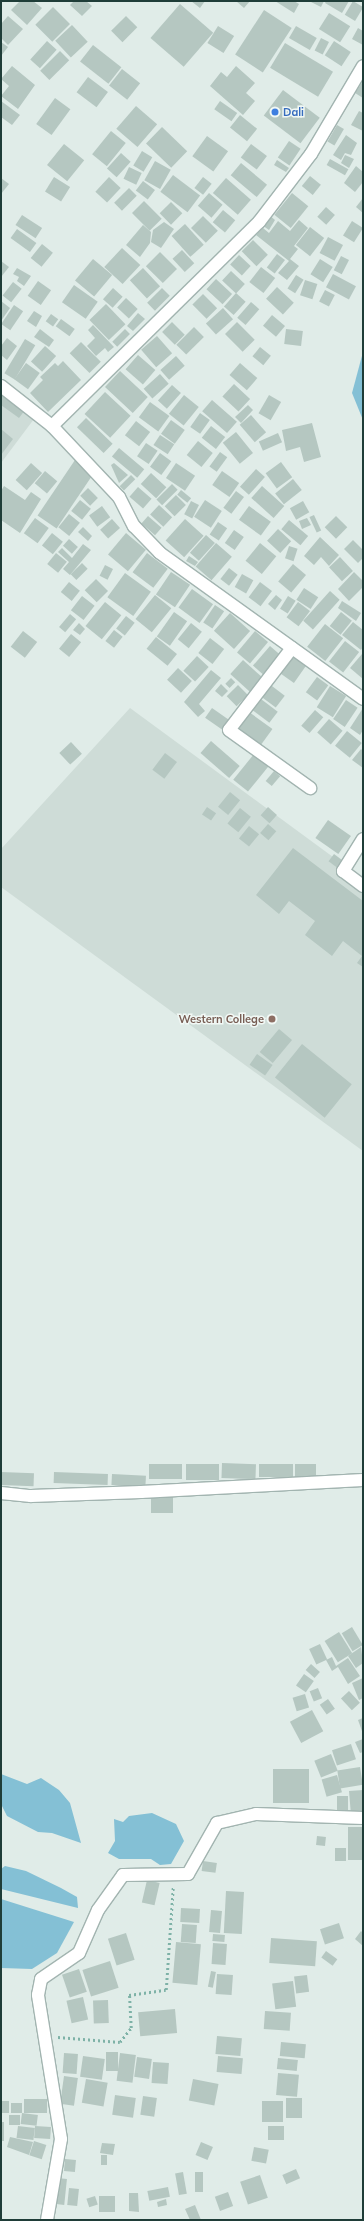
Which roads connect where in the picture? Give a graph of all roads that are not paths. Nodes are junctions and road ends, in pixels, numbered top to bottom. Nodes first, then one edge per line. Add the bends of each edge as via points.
1 (363, 66) edge
2 (1, 386) edge
3 (52, 426) junction
4 (292, 648) junction
5 (363, 700) edge
6 (310, 788) dead end
7 (363, 839) edge
8 (363, 886) edge
9 (363, 1480) edge
10 (1, 1493) edge
11 (363, 1818) edge
12 (47, 2220) edge

1 - 3 street via 311,154 259,222
2 - 3 street
3 - 4 street via 119,498 134,526 160,553
4 - 5 street
4 - 6 street via 229,730
7 - 8 street via 343,871
9 - 10 street via 133,1493 31,1496
11 - 12 street via 256,1814 218,1822 188,1874 123,1875 98,1910 79,1953 42,1979 38,1995 61,2139

